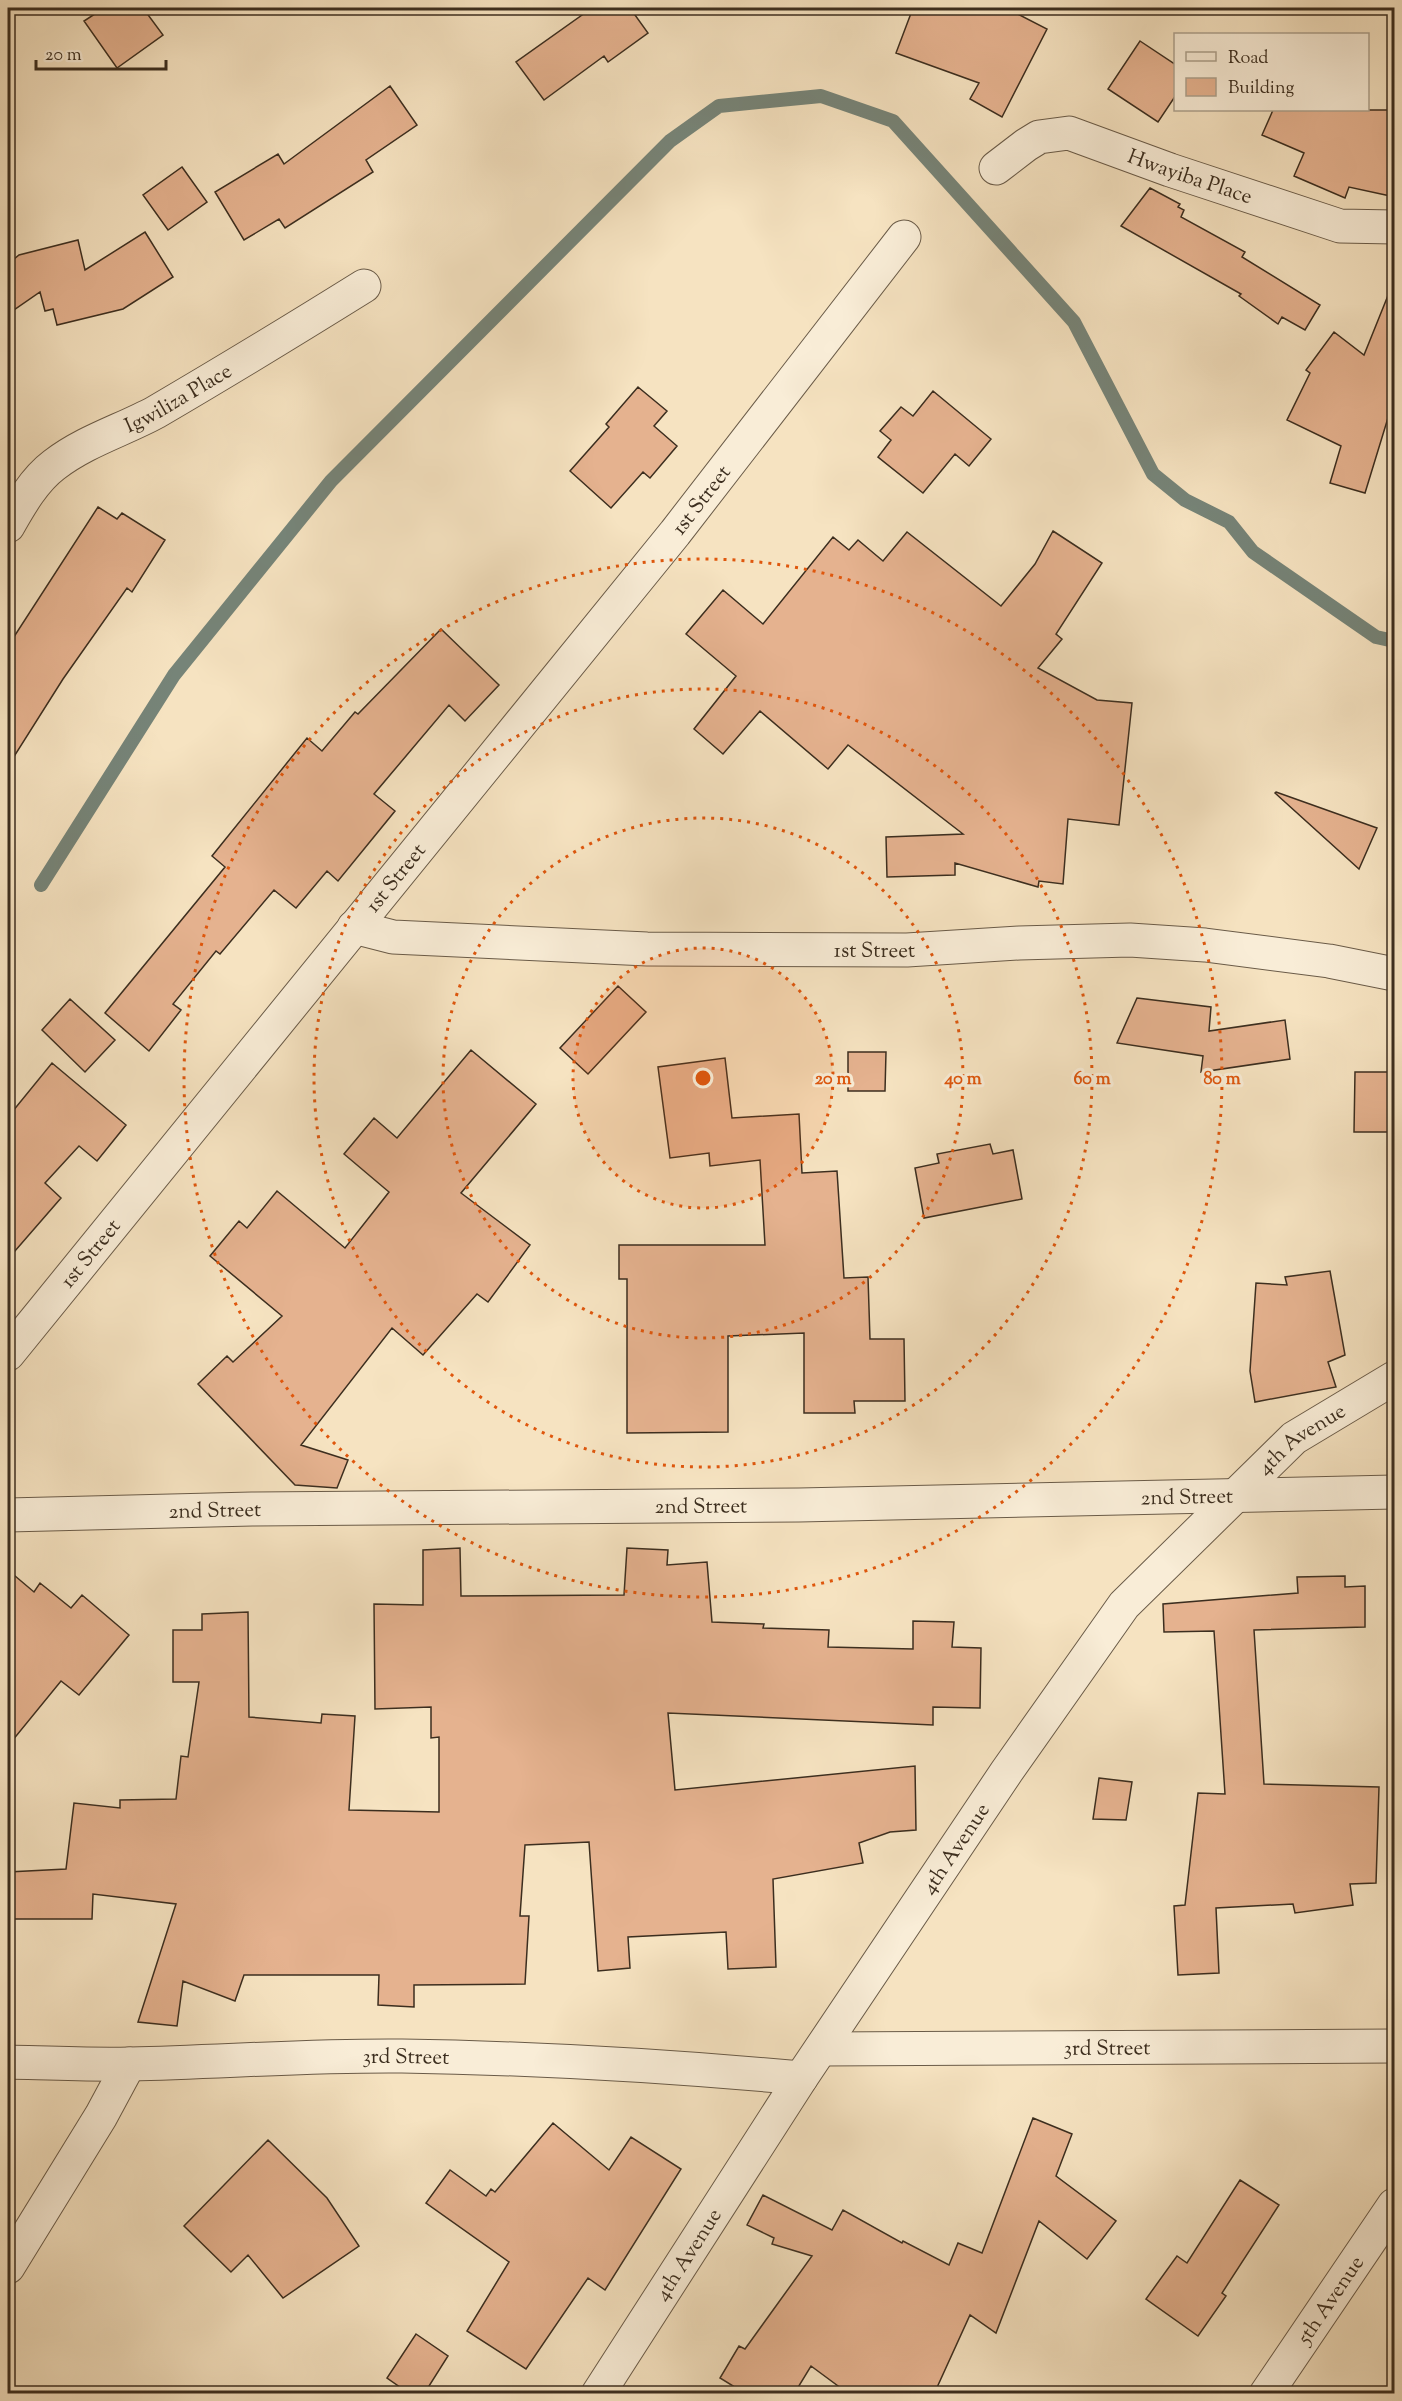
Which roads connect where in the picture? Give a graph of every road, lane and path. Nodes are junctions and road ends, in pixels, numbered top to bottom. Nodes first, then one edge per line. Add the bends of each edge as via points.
1 (996, 168) dead end
2 (1395, 227) edge
3 (904, 237) dead end
4 (364, 286) dead end
5 (8, 526) edge
6 (354, 927) junction
7 (1395, 975) edge
8 (8, 1354) edge
9 (1395, 1378) edge
10 (1395, 1492) edge
11 (1236, 1495) junction
12 (8, 1515) edge
13 (1395, 2046) edge
14 (821, 2049) junction
15 (8, 2062) edge
16 (129, 2064) junction
17 (801, 2078) junction
18 (1395, 2205) edge
19 (8, 2267) edge
20 (597, 2394) edge
21 (1266, 2394) edge

1 - 2 street, Hwayiba Place via 1039,137 1069,133 1340,226
3 - 6 street, 1st Street via 675,532
4 - 5 street, Igwiliza Place via 153,413 54,465 34,485
6 - 7 street, 1st Street via 393,937 647,950 907,950 1130,940 1329,961
6 - 8 street, 1st Street
9 - 11 street, 4th Avenue via 1294,1438
10 - 11 street, 2nd Street
11 - 12 street, 2nd Street
11 - 14 street, 4th Avenue via 1124,1605 1007,1771
13 - 14 street, 3rd Street
14 - 17 street, 4th Avenue
15 - 16 street, 3rd Street
16 - 17 street, 3rd Street via 401,2056 591,2062
16 - 19 street
17 - 20 street, 4th Avenue
18 - 21 street, 5th Avenue

